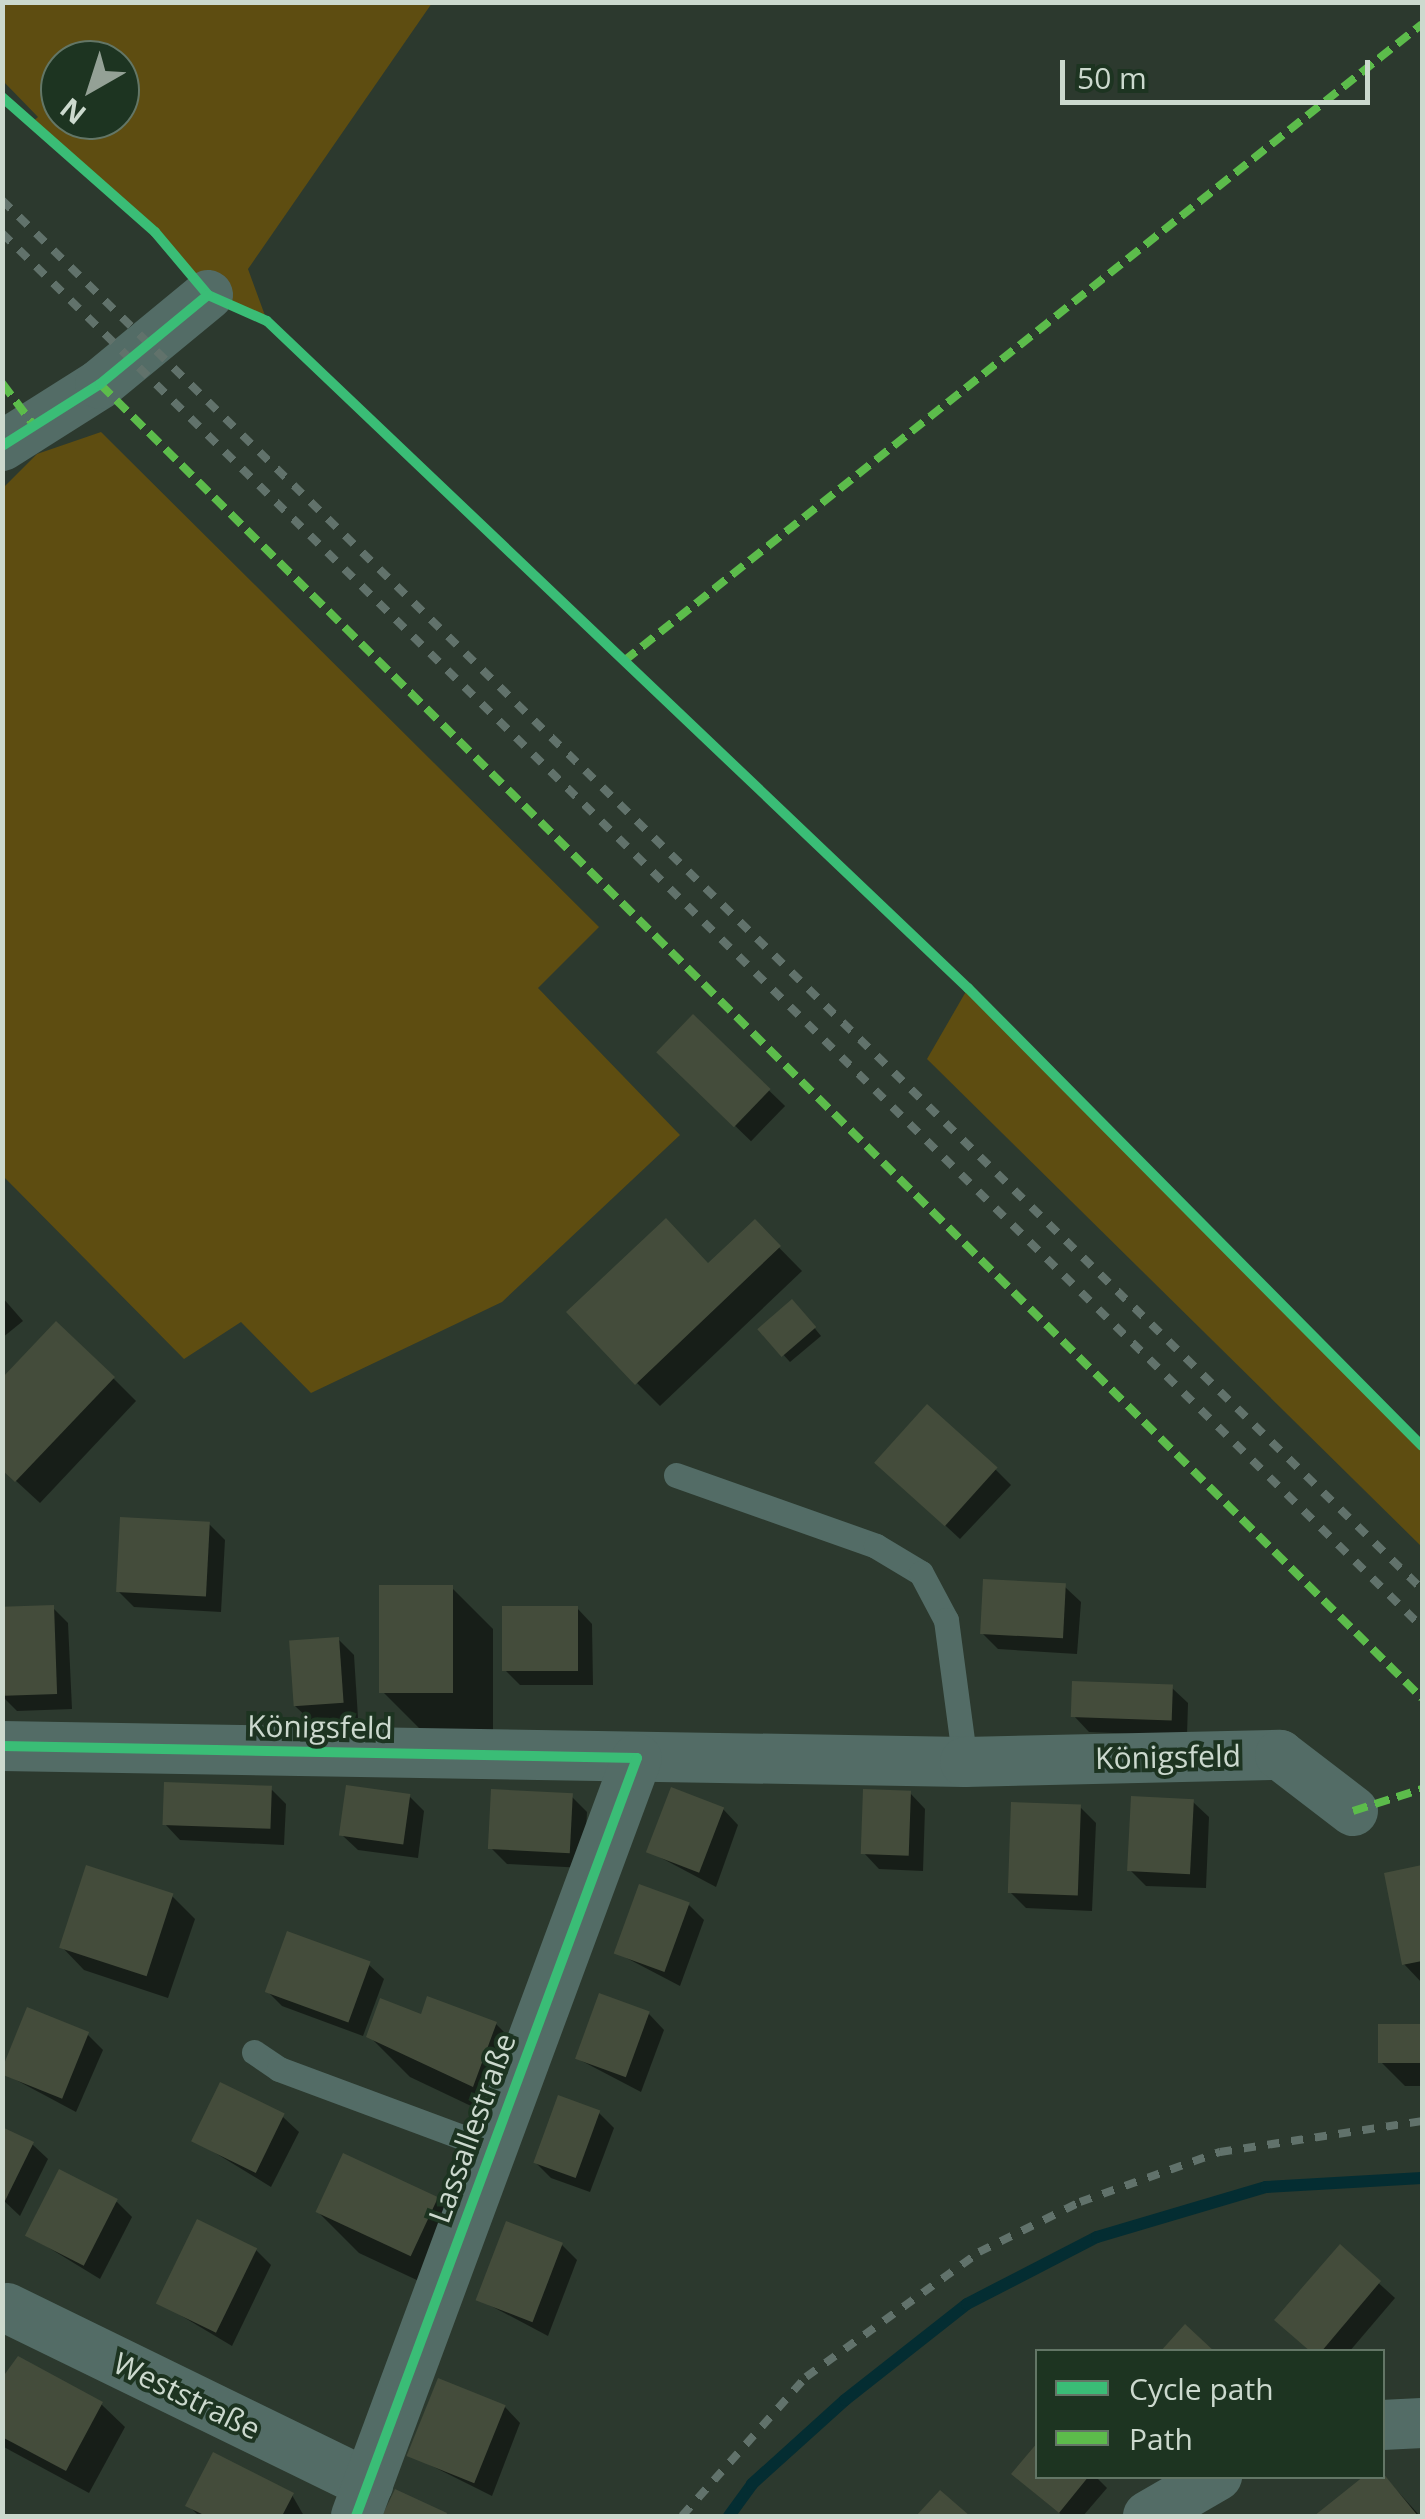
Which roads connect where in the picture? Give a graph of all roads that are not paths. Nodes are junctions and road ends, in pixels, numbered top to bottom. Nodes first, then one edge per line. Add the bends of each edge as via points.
1 (208, 295) dead end
2 (2, 446) edge
3 (676, 1475) dead end
4 (2, 1746) edge
5 (637, 1758) junction
6 (965, 1762) junction
7 (1352, 1811) dead end
8 (254, 2052) dead end
9 (490, 2148) junction
10 (6, 2308) dead end
11 (1422, 2423) edge
12 (1385, 2426) edge
13 (1212, 2479) edge
14 (362, 2500) edge
15 (1148, 2516) edge

1 - 2 street via 100,384
3 - 6 lane via 876,1546 921,1573 946,1620
4 - 5 street, Königsfeld
5 - 6 street, Königsfeld
5 - 9 street, Lassallestraße
6 - 7 street, Königsfeld via 1280,1755
8 - 9 lane via 279,2070
9 - 14 street, Lassallestraße
10 - 14 street, Weststraße
11 - 12 street
13 - 15 street

